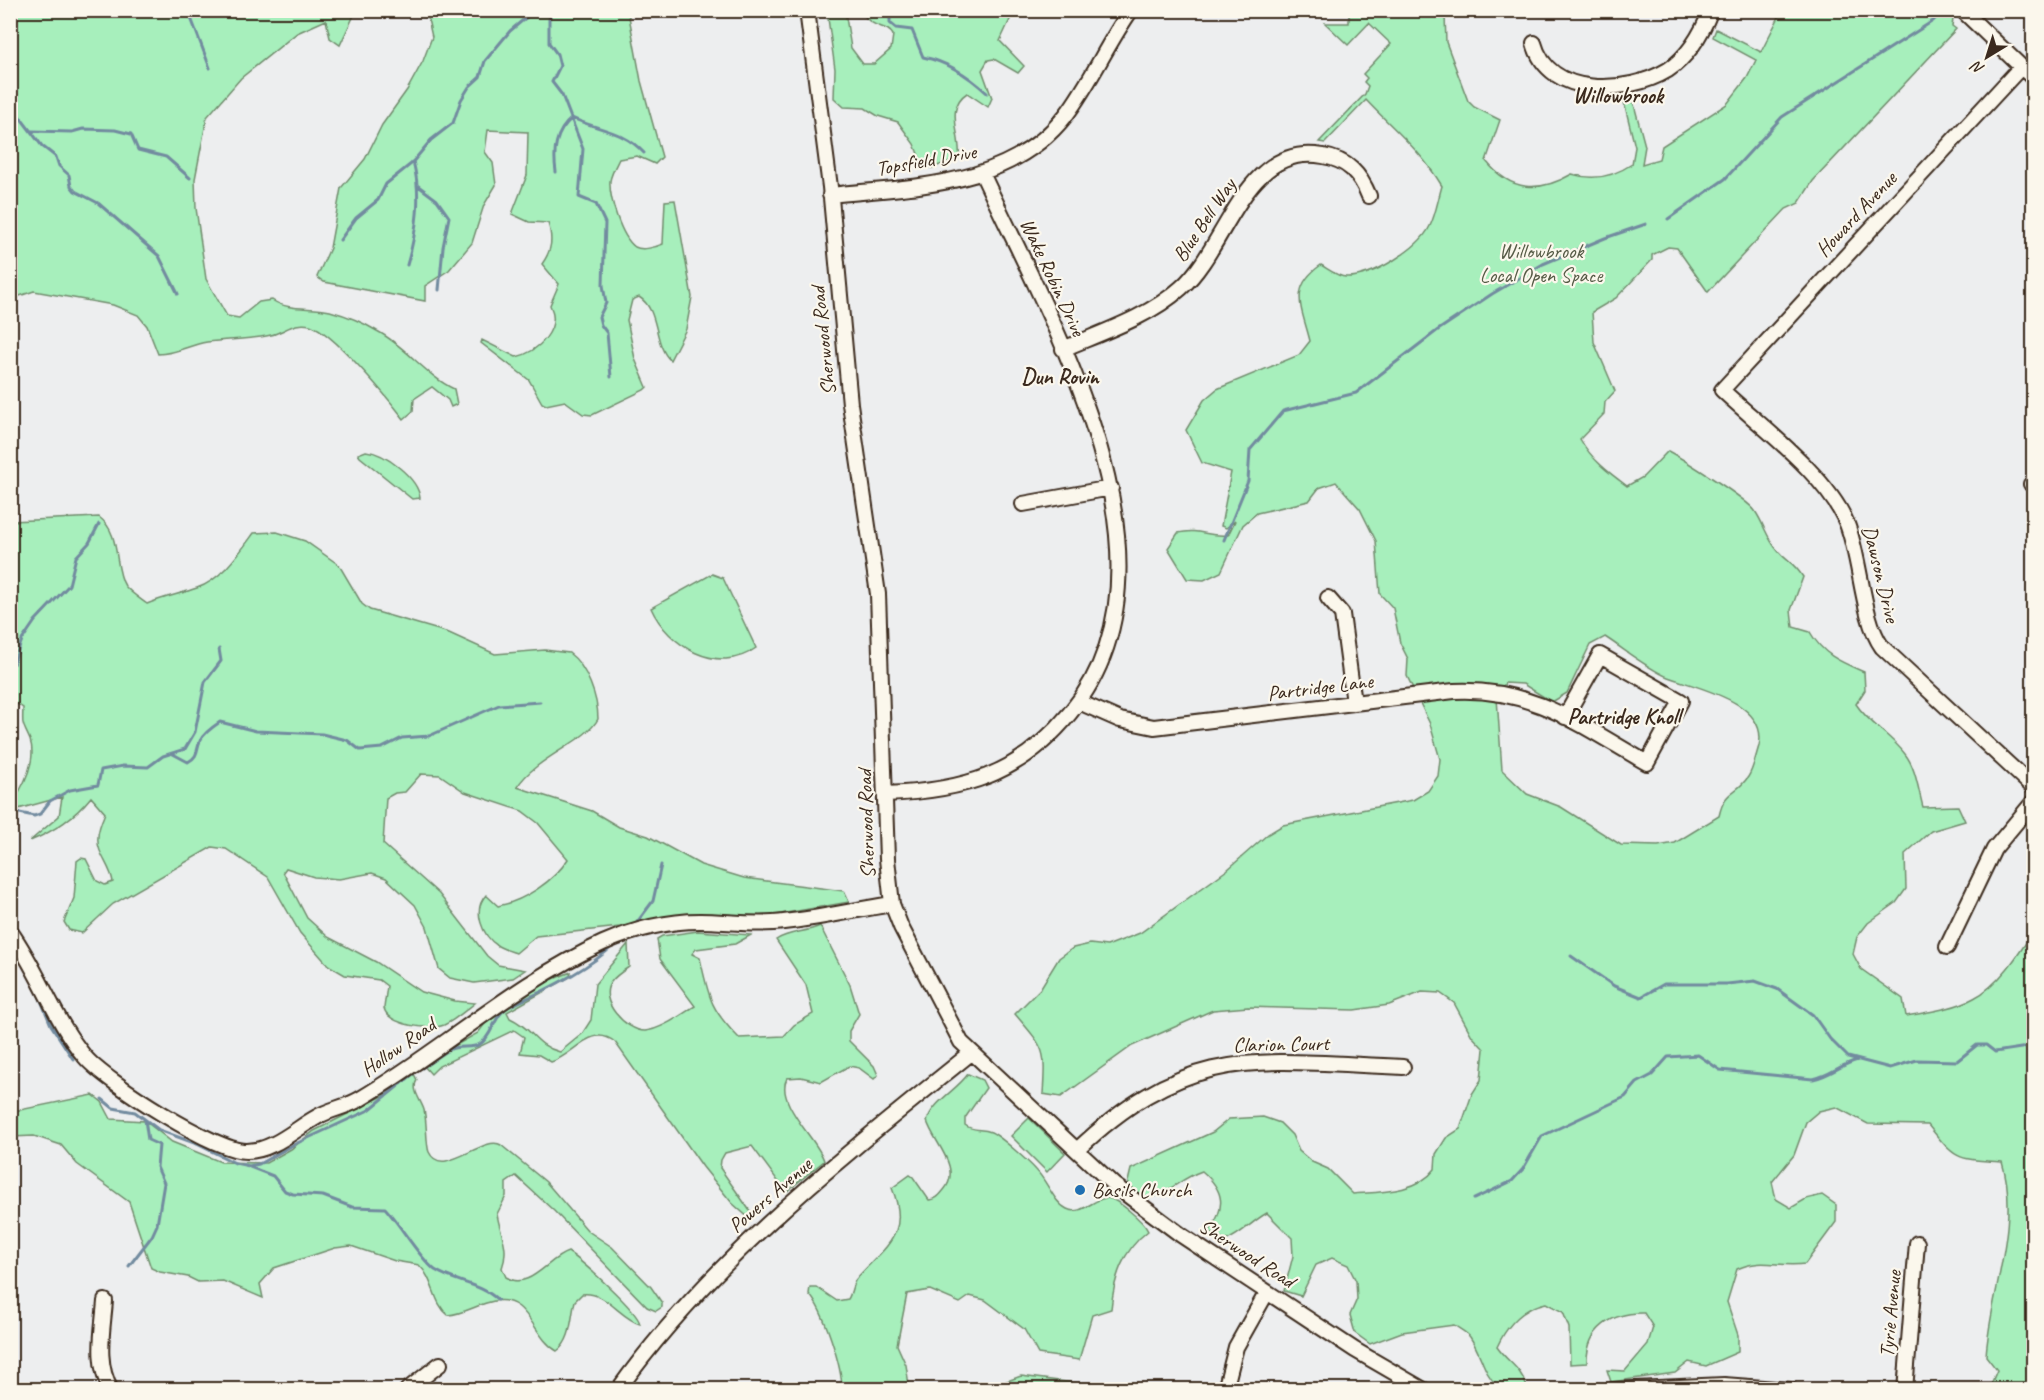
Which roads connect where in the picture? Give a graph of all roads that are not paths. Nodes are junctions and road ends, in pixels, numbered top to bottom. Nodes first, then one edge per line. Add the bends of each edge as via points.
1 (807, 10) edge
2 (1131, 10) edge
3 (1711, 10) edge
4 (1963, 11) edge
5 (1534, 43) dead end
6 (2021, 67) junction
7 (2034, 79) edge
8 (982, 173) junction
9 (830, 195) junction
10 (1368, 196) dead end
11 (1063, 349) junction
12 (1722, 390) joint
13 (1111, 488) junction
14 (1023, 504) dead end
15 (1328, 598) dead end
16 (1079, 702) junction
17 (1354, 704) junction
18 (1565, 717) junction
19 (2034, 788) edge
20 (885, 794) junction
21 (2034, 801) edge
22 (892, 904) junction
23 (10, 931) edge
24 (1947, 947) dead end
25 (971, 1053) junction
26 (1403, 1067) dead end
27 (1077, 1150) junction
28 (1917, 1243) dead end
29 (1267, 1292) junction
30 (105, 1301) dead end
31 (440, 1364) dead end
32 (111, 1389) edge
33 (407, 1389) edge
34 (618, 1389) edge
35 (1225, 1389) edge
36 (1424, 1389) edge
37 (1613, 1389) edge
38 (1791, 1389) edge
39 (1905, 1389) edge

1 - 9 street, Sherwood Road
2 - 8 street, Topsfield Drive via 1063,118 1029,150
3 - 5 street via 1695,43 1682,58 1669,69 1634,85 1599,88 1568,80 1546,67
4 - 6 street
6 - 7 street
6 - 12 street, Howard Avenue
8 - 9 street, Topsfield Drive via 950,181
8 - 11 street, Wake Robin Drive
9 - 20 street, Sherwood Road via 846,376 878,594
10 - 11 street, Blue Bell Way via 1361,178 1341,161 1310,154 1281,160 1257,178 1206,259 1182,288 1148,310
11 - 13 street, Wake Robin Drive via 1095,425
12 - 19 street, Dawson Drive via 1816,478 1836,502 1853,539 1872,627 1882,647
13 - 14 street
13 - 16 street, Wake Robin Drive via 1118,562 1113,622 1099,668
15 - 17 street via 1342,614
16 - 17 street, Partridge Lane via 1120,720 1154,728
16 - 20 street, Wake Robin Drive via 1046,740 982,779 933,792
17 - 18 street, Partridge Lane via 1454,691 1490,691 1526,699
18 - 18 street, Partridge Lane via 1647,763 1681,701 1600,655
20 - 22 street, Sherwood Road via 886,859
21 - 24 street via 1994,849
22 - 23 street, Hollow Road via 775,923 696,921 636,930 567,961 524,987 358,1100 320,1115 277,1143 247,1151 212,1140 128,1092 98,1070 70,1035 38,973
22 - 25 street, Sherwood Road via 953,1028
25 - 27 street, Sherwood Road
25 - 34 street, Powers Avenue via 763,1227 691,1301
26 - 27 street, Clarion Court via 1258,1061 1221,1066 1184,1076 1145,1096
27 - 29 street, Sherwood Road via 1137,1204
28 - 39 street, Tyrie Avenue
29 - 35 street via 1238,1341
29 - 36 street, Sherwood Road via 1355,1350
30 - 32 street via 101,1354
31 - 33 street
37 - 38 street via 1724,1385

